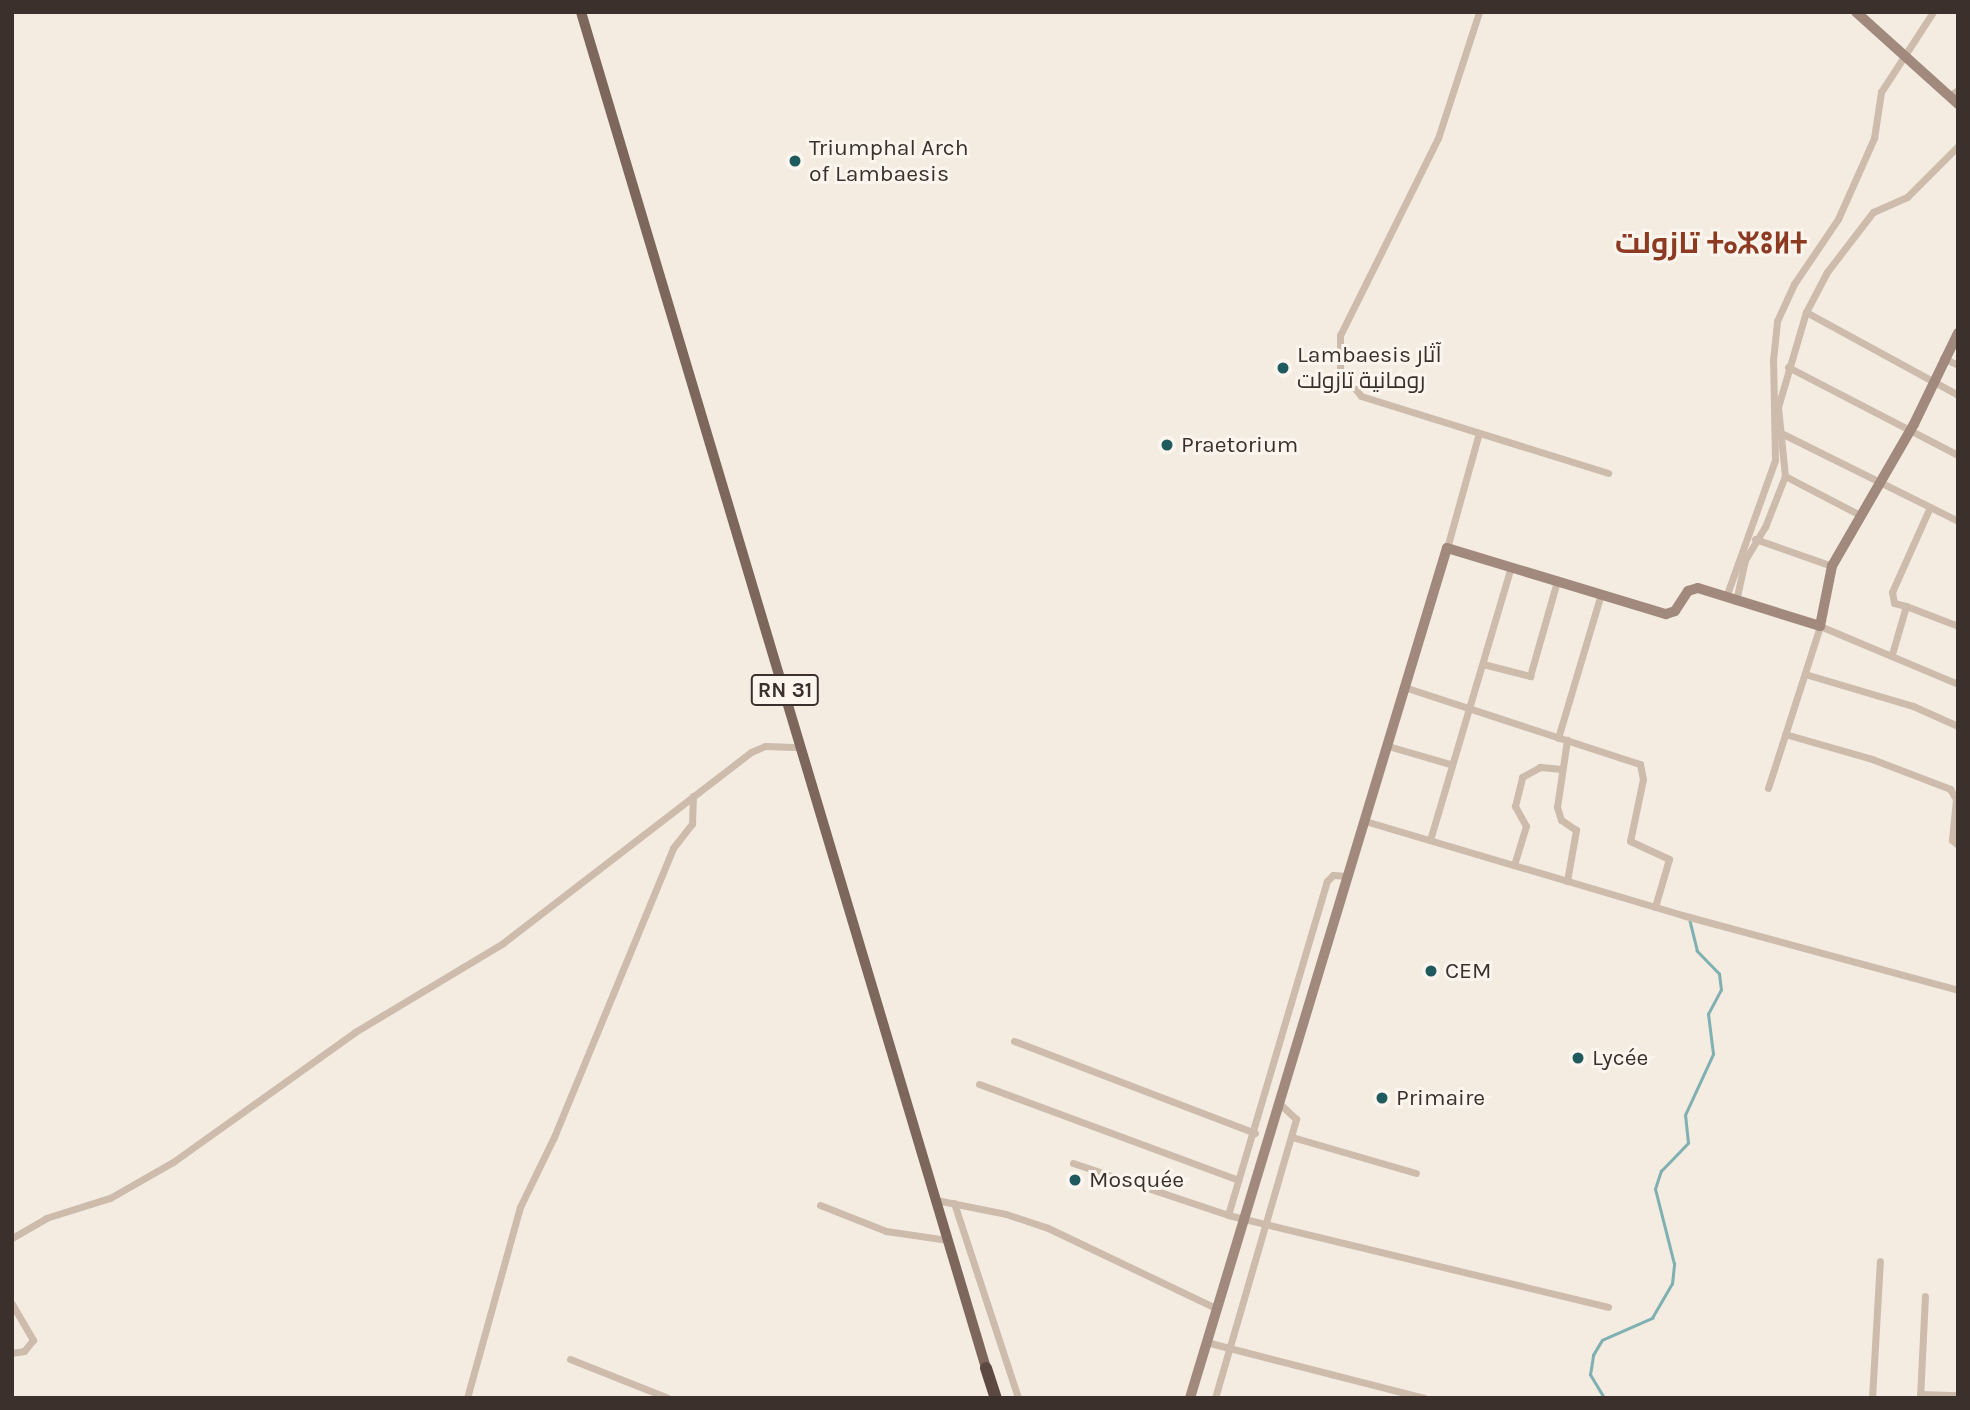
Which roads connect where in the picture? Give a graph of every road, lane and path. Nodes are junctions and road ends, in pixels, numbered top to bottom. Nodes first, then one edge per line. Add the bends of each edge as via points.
1 (581, 12) edge
2 (1479, 12) edge
3 (1856, 12) edge
4 (1933, 12) edge
5 (1906, 58) junction
6 (1953, 93) edge
7 (1958, 104) edge
8 (1958, 146) edge
9 (1806, 312) junction
10 (1958, 332) edge
11 (1942, 358) junction
12 (1958, 365) edge
13 (1788, 367) junction
14 (1934, 381) junction
15 (1958, 395) edge
16 (1910, 429) junction
17 (1479, 433) junction
18 (1781, 433) junction
19 (1958, 455) edge
20 (1608, 473) dead end
21 (1785, 476) junction
22 (1879, 482) junction
23 (1930, 507) junction
24 (1860, 515) junction
25 (1958, 522) edge
26 (1755, 539) junction
27 (1447, 548) junction
28 (1832, 566) junction
29 (1511, 567) junction
30 (1557, 580) junction
31 (1601, 594) junction
32 (1731, 599) junction
33 (1906, 606) junction
34 (1820, 626) junction
35 (1958, 626) edge
36 (1892, 654) junction
37 (1483, 664) junction
38 (1805, 674) junction
39 (1958, 684) edge
40 (1404, 687) junction
41 (1469, 711) junction
42 (1958, 726) edge
43 (1786, 734) junction
44 (1558, 738) junction
45 (1567, 740) junction
46 (1388, 746) junction
47 (802, 747) junction
48 (1450, 764) junction
49 (1562, 769) junction
50 (1768, 788) dead end
51 (693, 796) junction
52 (1365, 821) junction
53 (1430, 840) junction
54 (1958, 845) edge
55 (1514, 865) junction
56 (1348, 876) junction
57 (1567, 881) junction
58 (1655, 907) junction
59 (1958, 990) edge
60 (1014, 1041) dead end
61 (979, 1084) dead end
62 (1281, 1105) junction
63 (1255, 1133) junction
64 (1292, 1136) junction
65 (1073, 1163) dead end
66 (1416, 1173) dead end
67 (1238, 1180) junction
68 (936, 1200) junction
69 (954, 1203) junction
70 (820, 1205) dead end
71 (1228, 1215) junction
72 (1246, 1220) junction
73 (1262, 1224) junction
74 (12, 1238) edge
75 (948, 1240) junction
76 (1880, 1261) dead end
77 (1925, 1296) dead end
78 (12, 1304) edge
79 (1608, 1307) dead end
80 (1216, 1308) junction
81 (1206, 1342) junction
82 (1227, 1349) junction
83 (12, 1353) edge
84 (569, 1359) dead end
85 (986, 1368) joint
86 (1958, 1395) edge
87 (1920, 1396) edge
88 (467, 1398) edge
89 (668, 1398) edge
90 (995, 1398) edge
91 (1018, 1398) edge
92 (1190, 1398) edge
93 (1215, 1398) edge
94 (1424, 1398) edge
95 (1872, 1398) edge

1 - 47 main road, RN 31
2 - 17 street via 1438,138 1340,335 1339,350 1340,370 1361,396
3 - 5 street
4 - 5 street
5 - 6 street
5 - 32 street via 1881,92 1874,138 1838,219 1794,284 1777,321 1775,460
6 - 7 street
8 - 9 street via 1907,197 1873,212 1827,272
9 - 13 street
9 - 14 street
10 - 11 street
11 - 12 street
11 - 14 street
13 - 16 street
13 - 18 street via 1778,407
14 - 15 street
14 - 16 street
16 - 19 street
16 - 22 street
17 - 20 street
17 - 27 street
18 - 21 street
18 - 22 street
21 - 24 street
21 - 26 street via 1765,527
22 - 23 street
22 - 24 street
23 - 25 street
23 - 33 street via 1892,592 1894,603
24 - 28 street
26 - 28 street
26 - 32 street
27 - 29 street
27 - 40 street
28 - 34 street
29 - 30 street
29 - 37 street
30 - 31 street
30 - 37 street via 1530,676
31 - 32 street via 1669,614 1693,589
31 - 44 street
32 - 34 street
33 - 35 street via 1922,608
33 - 36 street
34 - 36 street
34 - 38 street
36 - 39 street
37 - 41 street
38 - 42 street via 1913,706
38 - 43 street
40 - 41 street
40 - 46 street
41 - 44 street
41 - 48 street
43 - 50 street
43 - 54 street via 1872,759 1950,789 1956,799 1952,840
44 - 45 street
45 - 49 street
45 - 58 street via 1642,766 1630,841 1668,856
46 - 48 street
46 - 52 street
47 - 51 street via 758,748
47 - 68 main road, RN 31
48 - 53 street
49 - 55 street via 1540,767 1522,778 1515,806 1526,826
49 - 57 street via 1558,814 1576,833
51 - 74 street via 503,943 355,1032 173,1162 110,1198 46,1217
51 - 88 street via 694,819 673,848 554,1137 520,1207
52 - 53 street
52 - 56 street
53 - 55 street
55 - 57 street
56 - 62 street
56 - 63 street via 1333,875 1327,881
57 - 58 street
58 - 59 street
60 - 63 street
61 - 67 street
62 - 64 street via 1295,1115
62 - 72 street
63 - 67 street
64 - 66 street
64 - 73 street
65 - 71 street
67 - 71 street
68 - 69 street
68 - 75 main road, RN 31
69 - 80 street via 1048,1228
69 - 91 street
70 - 75 street via 886,1231
71 - 72 street
72 - 73 street
72 - 80 street
73 - 79 street
73 - 82 street
75 - 85 main road, RN 31
76 - 95 street
77 - 87 street
78 - 83 street via 33,1340 24,1351
80 - 81 street
81 - 82 street
81 - 92 street
82 - 93 street
82 - 94 street
84 - 89 street
85 - 90 highway, RN 31
86 - 87 street

